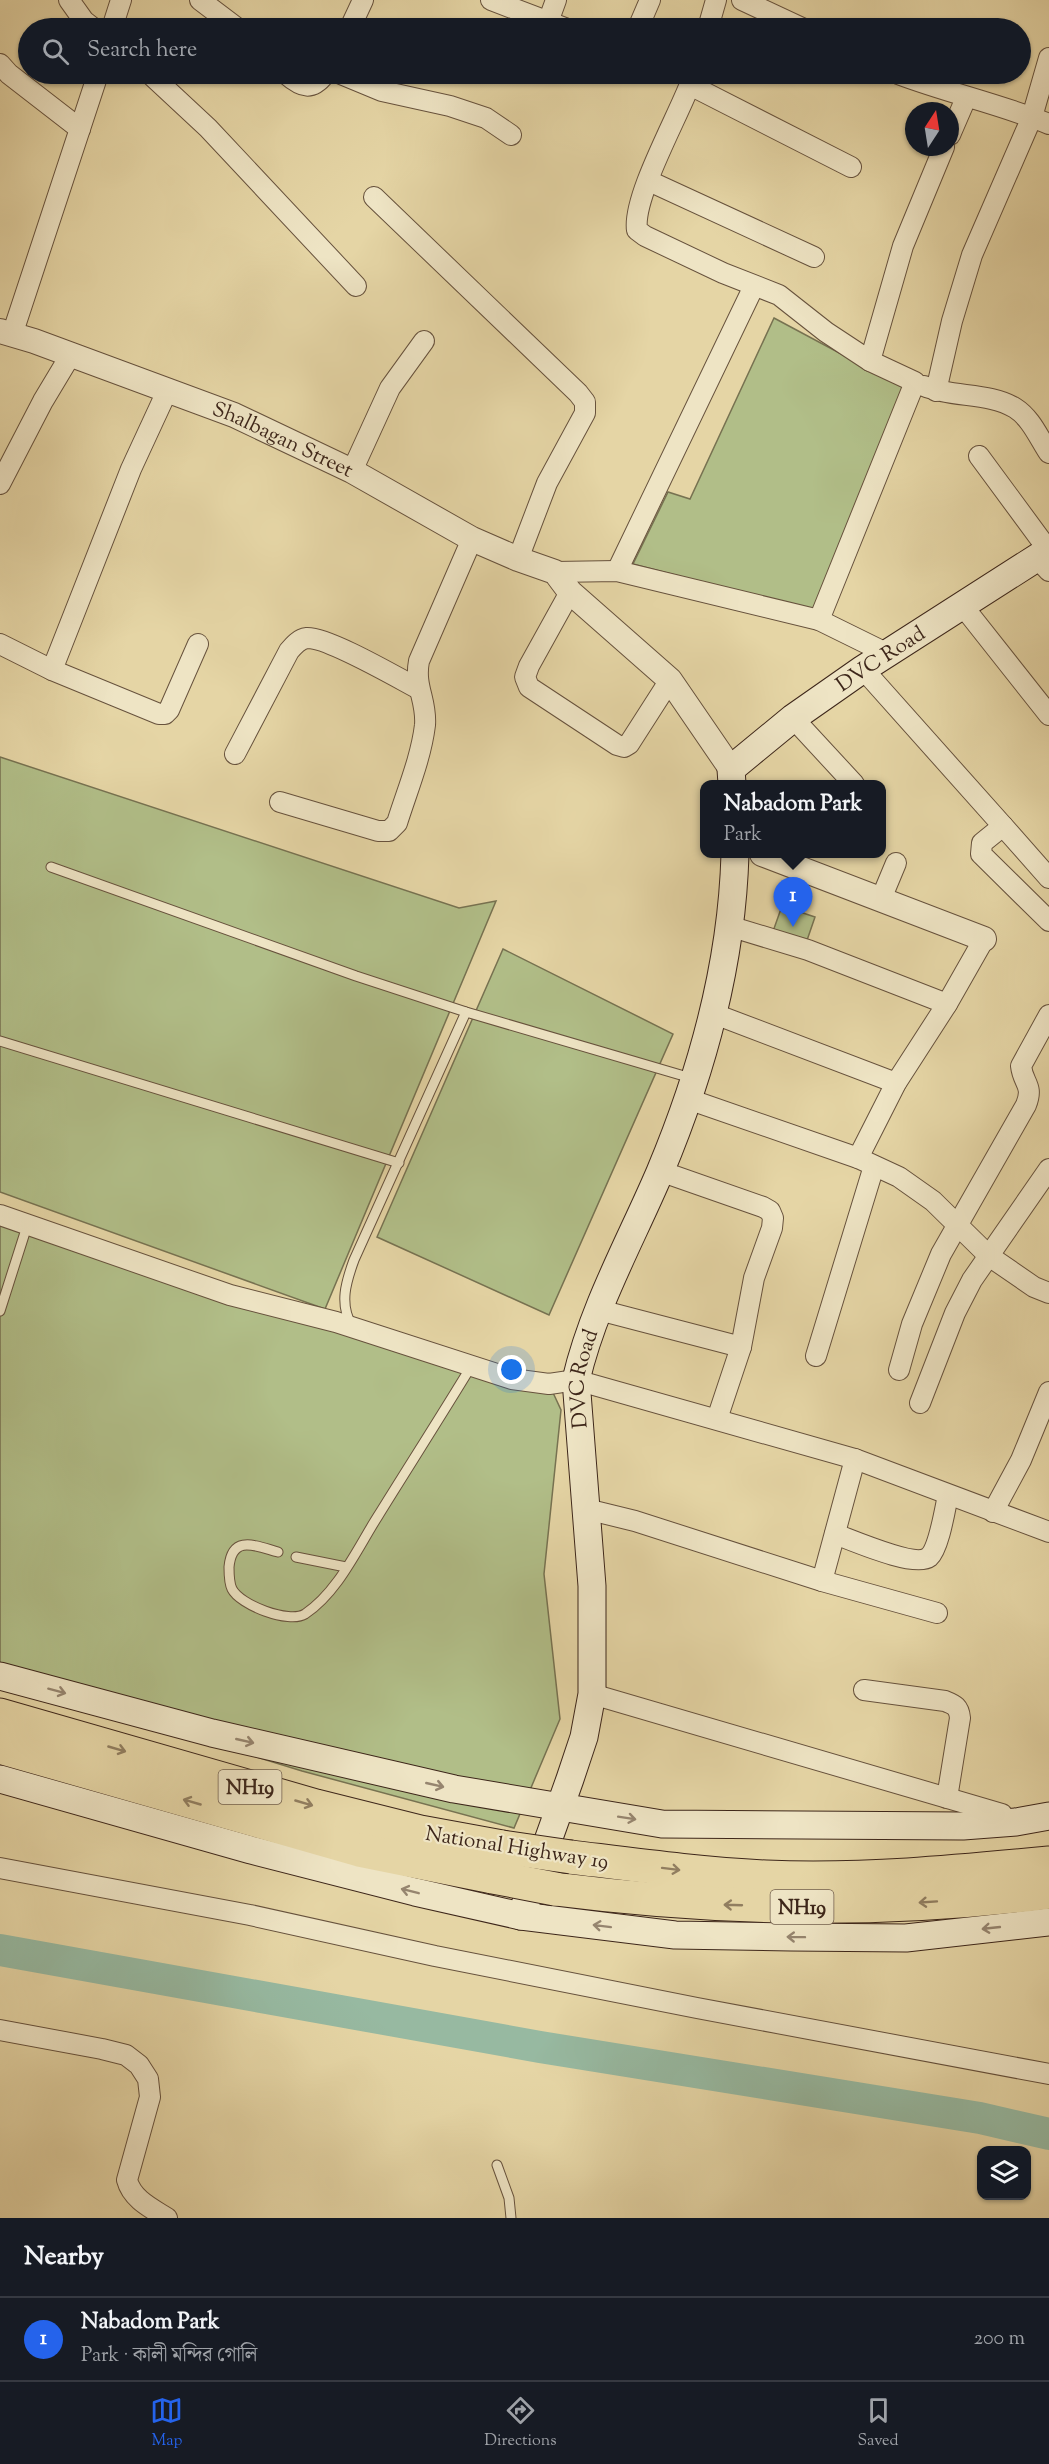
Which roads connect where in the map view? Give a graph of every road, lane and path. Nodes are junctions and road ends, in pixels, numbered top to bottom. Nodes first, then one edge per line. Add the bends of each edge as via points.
1 (69, 0) edge
2 (121, 0) edge
3 (200, 0) edge
4 (363, 0) edge
5 (491, 0) edge
6 (556, 0) edge
7 (650, 0) edge
8 (716, 0) edge
9 (742, 0) edge
10 (776, 7) edge
11 (82, 18) edge
12 (115, 18) edge
13 (224, 18) edge
14 (355, 18) edge
15 (539, 18) edge
16 (557, 18) edge
17 (642, 18) edge
18 (711, 18) edge
19 (790, 18) edge
20 (1049, 58) edge
21 (0, 64) edge
22 (18, 81) edge
23 (22, 84) edge
24 (95, 84) edge
25 (161, 84) edge
26 (300, 84) edge
27 (318, 84) edge
28 (365, 84) edge
29 (690, 84) edge
30 (701, 84) edge
31 (926, 84) edge
32 (966, 98) junction
33 (959, 114) edge
34 (1040, 121) edge
35 (80, 129) junction
36 (511, 135) dead end
37 (940, 156) edge
38 (851, 166) dead end
39 (649, 181) junction
40 (374, 197) dead end
41 (814, 257) dead end
42 (356, 286) dead end
43 (754, 286) junction
44 (6, 333) edge
45 (424, 341) dead end
46 (70, 356) junction
47 (870, 361) junction
48 (915, 382) junction
49 (168, 389) junction
50 (936, 391) junction
51 (1049, 453) edge
52 (979, 456) dead end
53 (352, 471) junction
54 (0, 484) edge
55 (472, 539) junction
56 (1046, 558) edge
57 (518, 560) junction
58 (617, 571) junction
59 (555, 572) junction
60 (570, 592) junction
61 (962, 605) junction
62 (819, 620) junction
63 (0, 644) edge
64 (198, 644) dead end
65 (886, 652) junction
66 (863, 669) junction
67 (52, 670) junction
68 (670, 680) junction
69 (419, 689) junction
70 (1049, 715) edge
71 (793, 718) junction
72 (235, 754) dead end
73 (732, 777) edge
74 (850, 780) edge
75 (280, 802) dead end
76 (1003, 826) junction
77 (735, 858) edge
78 (773, 858) edge
79 (896, 863) dead end
80 (51, 867) dead end
81 (1049, 878) edge
82 (881, 899) junction
83 (1049, 921) edge
84 (729, 926) junction
85 (984, 939) joint
86 (946, 1005) junction
87 (466, 1012) junction
88 (712, 1013) junction
89 (1049, 1015) edge
90 (0, 1041) edge
91 (896, 1083) junction
92 (691, 1089) junction
93 (866, 1162) junction
94 (399, 1163) junction
95 (1049, 1169) edge
96 (660, 1171) junction
97 (0, 1215) edge
98 (28, 1223) junction
99 (956, 1224) junction
100 (989, 1256) junction
101 (1049, 1293) edge
102 (599, 1310) junction
103 (0, 1311) edge
104 (353, 1328) junction
105 (741, 1347) junction
106 (816, 1356) dead end
107 (472, 1365) junction
108 (898, 1370) dead end
109 (576, 1380) junction
110 (1049, 1392) edge
111 (920, 1403) dead end
112 (717, 1419) junction
113 (855, 1459) junction
114 (948, 1495) junction
115 (586, 1509) junction
116 (993, 1512) junction
117 (1049, 1532) edge
118 (835, 1534) junction
119 (278, 1552) dead end
120 (296, 1557) dead end
121 (346, 1567) junction
122 (822, 1581) junction
123 (937, 1613) dead end
124 (0, 1676) edge
125 (864, 1690) dead end
126 (592, 1694) junction
127 (0, 1715) edge
128 (0, 1747) edge
129 (0, 1779) edge
130 (947, 1798) junction
131 (559, 1807) junction
132 (1002, 1814) dead end
133 (1049, 1816) edge
134 (1049, 1863) edge
135 (0, 1868) edge
136 (1049, 1892) edge
137 (521, 1916) junction
138 (1049, 1922) edge
139 (0, 2030) edge
140 (1049, 2074) edge
141 (497, 2165) dead end
142 (167, 2218) edge
143 (511, 2218) edge

1 - 11 street
2 - 12 street
3 - 13 street
4 - 14 street
5 - 15 street
6 - 16 street
7 - 17 street
8 - 18 street
9 - 10 street
10 - 19 street
20 - 34 street
21 - 22 street
23 - 35 street
24 - 35 street
25 - 42 street
26 - 27 street
28 - 36 street via 486,118
29 - 39 street
30 - 38 street
31 - 32 street
32 - 33 street
32 - 34 street
34 - 50 street via 972,255
35 - 44 street
37 - 47 street via 903,246
39 - 41 street
39 - 43 street via 636,222 638,230
40 - 57 street via 585,402 581,425 547,483
43 - 47 street via 779,295
43 - 58 street
44 - 46 street, Shalbagan Street
45 - 53 street via 390,388
46 - 49 street, Shalbagan Street
46 - 54 street
47 - 48 street
48 - 50 street
48 - 62 street
49 - 53 street, Shalbagan Street via 234,415
49 - 67 street via 131,469
50 - 51 street via 996,400 1015,408 1029,421
52 - 56 street
53 - 55 street, Shalbagan Street
55 - 57 street, Shalbagan Street
55 - 69 street via 419,662
56 - 61 main road, DVC Road
57 - 59 street, Shalbagan Street
58 - 59 street
58 - 62 street
59 - 60 street
60 - 68 street
60 - 68 street via 529,666 525,677 529,687 624,747 634,738
61 - 65 main road, DVC Road
61 - 70 street
62 - 65 street
63 - 67 street
64 - 67 street via 165,714
65 - 66 main road, DVC Road
66 - 71 main road, DVC Road
66 - 76 street
68 - 73 street
69 - 72 street via 360,658 306,638 289,651
69 - 75 street via 425,705 425,725 397,823 389,831
71 - 73 main road, DVC Road
71 - 74 street
76 - 81 street
76 - 83 street via 982,843 981,854
77 - 84 main road, DVC Road
78 - 82 street
79 - 82 street
80 - 87 lane
82 - 85 street
84 - 86 street via 808,950
84 - 88 main road, DVC Road
85 - 86 street
86 - 91 street
87 - 92 lane
87 - 94 lane
88 - 91 street
88 - 92 main road, DVC Road
89 - 99 street via 1021,1066 1029,1085 1026,1105
90 - 94 lane
91 - 93 street
92 - 93 street
92 - 96 main road, DVC Road
93 - 99 street via 899,1177
93 - 106 street
94 - 104 lane via 346,1282 344,1301
95 - 100 street
96 - 102 main road, DVC Road
96 - 105 street via 770,1211 772,1228 754,1278
97 - 98 street
98 - 103 lane
98 - 104 street via 230,1295
99 - 100 street
99 - 108 street via 925,1289
100 - 101 street
100 - 111 street via 955,1313
102 - 105 street
102 - 109 main road, DVC Road via 582,1352
104 - 107 street
105 - 112 street
107 - 109 street via 512,1379 549,1384
107 - 121 lane
109 - 112 street
109 - 115 main road, DVC Road
110 - 116 street via 1021,1460
112 - 113 street
113 - 114 street
113 - 118 street
114 - 116 street
114 - 118 street via 935,1546 929,1557 919,1561
115 - 122 street
115 - 126 main road, DVC Road via 594,1644
116 - 117 street
118 - 122 street
119 - 121 lane via 240,1545 230,1560 229,1574 231,1588 240,1599 282,1616 301,1616 320,1604
120 - 121 lane
122 - 123 street
124 -> 131 main road via 224,1736 454,1789
125 - 130 street via 945,1701 959,1710
126 - 130 street
126 - 131 main road, DVC Road via 584,1737
127 -> 134 highway, National Highway 19 / NH19, bridge via 420,1832 571,1857 768,1877 898,1876
136 -> 128 highway, NH19, bridge via 875,1906 806,1907 638,1899 555,1890 359,1850
137 -> 129 main road via 262,1853
130 - 132 street
131 -> 133 main road via 662,1824 963,1826
131 - 137 main road, DVC Road
135 - 140 street via 250,1915 697,2008
138 -> 137 main road via 906,1938 803,1937 675,1935
139 - 142 street via 126,2055 140,2065 148,2079 150,2097 127,2180 136,2197
141 - 143 lane via 509,2198

